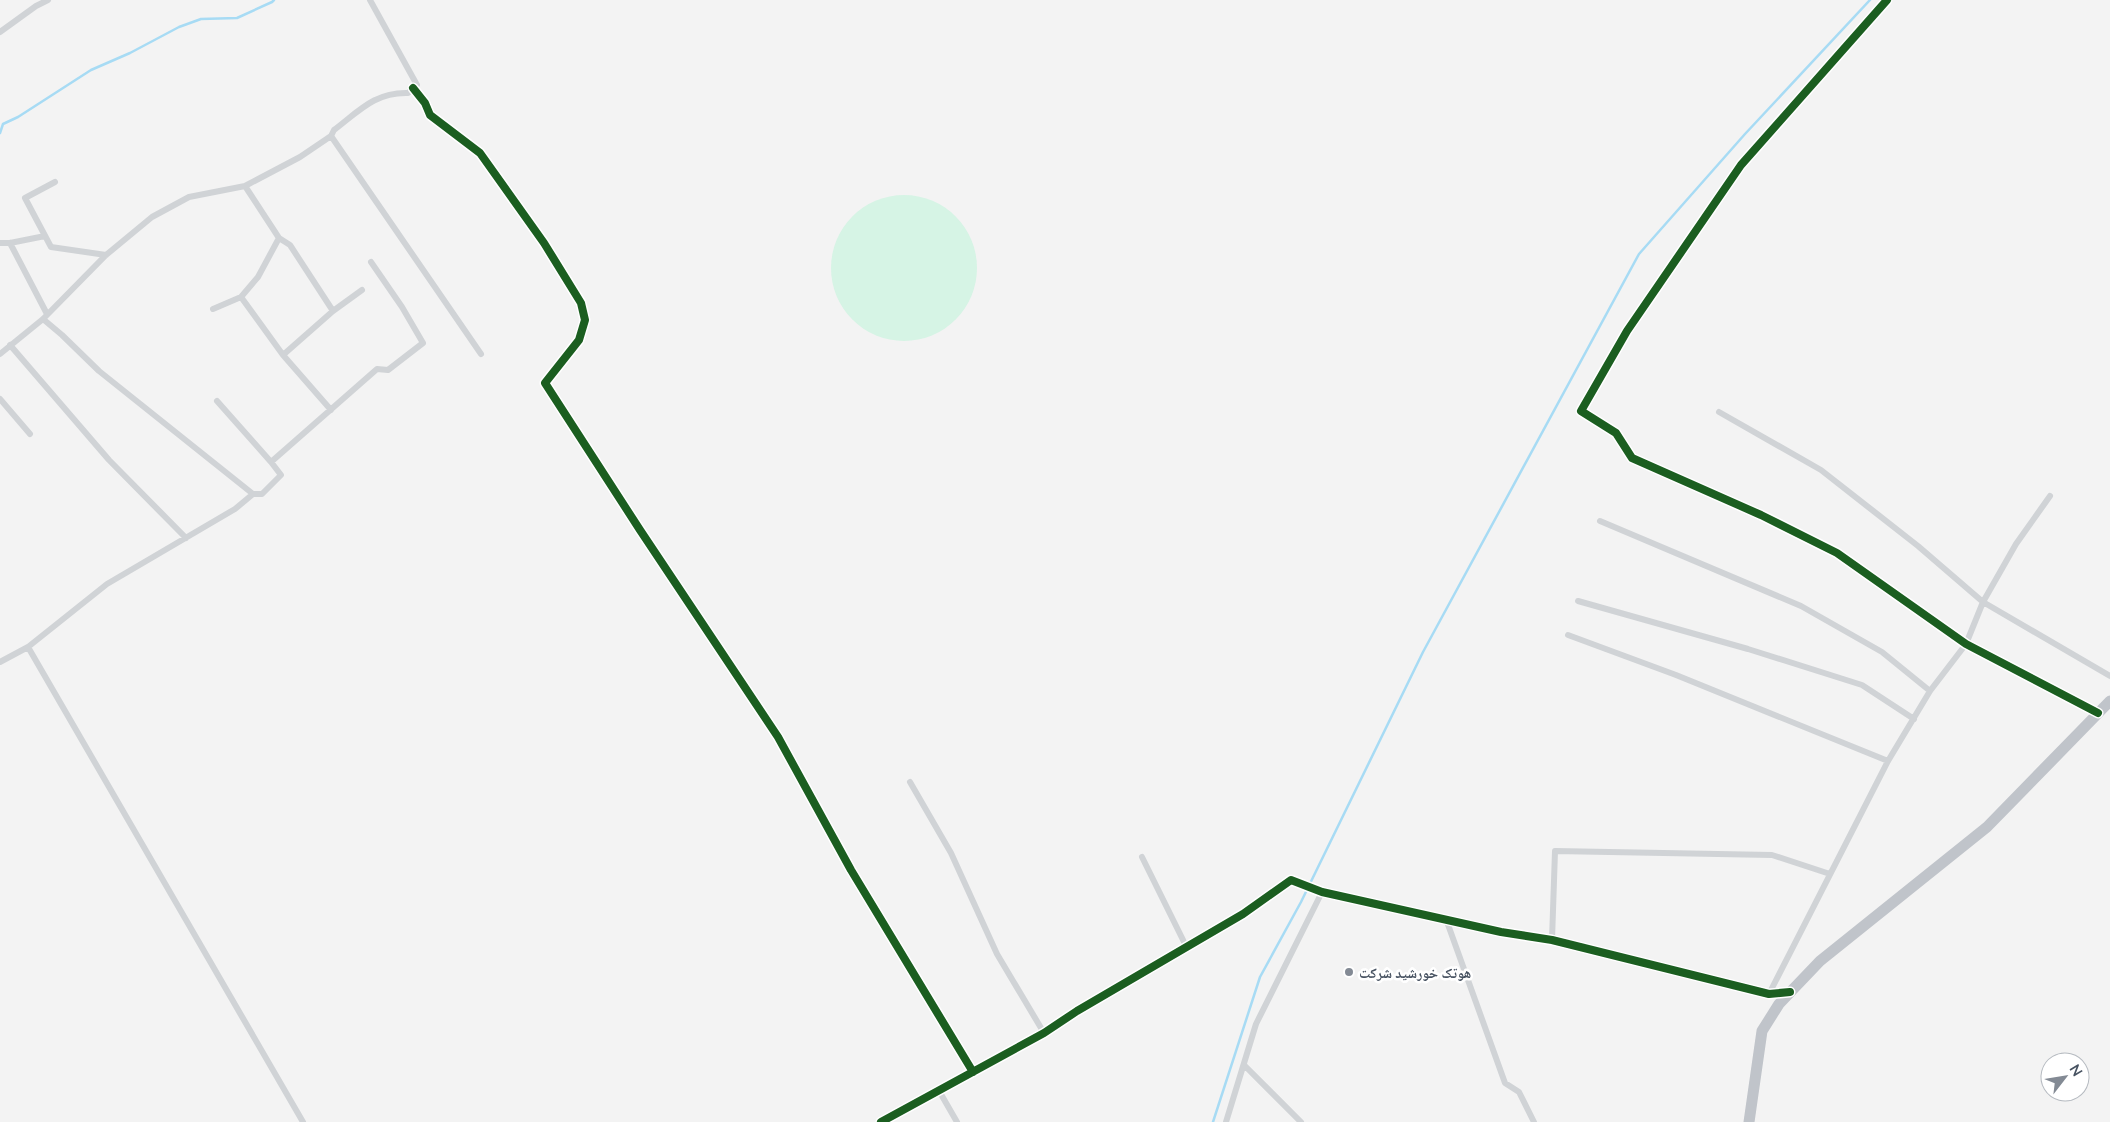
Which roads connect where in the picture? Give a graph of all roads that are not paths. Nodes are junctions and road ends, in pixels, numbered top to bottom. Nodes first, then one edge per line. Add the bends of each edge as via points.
1 (48, 0) edge
2 (370, 0) edge
3 (1887, 0) edge
4 (0, 32) edge
5 (413, 88) junction
6 (331, 136) junction
7 (55, 182) dead end
8 (245, 186) junction
9 (45, 236) junction
10 (279, 238) junction
11 (0, 243) edge
12 (10, 243) junction
13 (106, 256) junction
14 (371, 262) dead end
15 (362, 290) dead end
16 (241, 297) junction
17 (213, 309) dead end
18 (333, 311) junction
19 (45, 317) junction
20 (10, 345) junction
21 (0, 354) edge
22 (481, 354) dead end
23 (283, 355) junction
24 (0, 399) edge
25 (217, 401) dead end
26 (331, 410) junction
27 (1719, 412) dead end
28 (30, 434) dead end
29 (271, 462) junction
30 (253, 494) junction
31 (2050, 496) dead end
32 (1600, 521) dead end
33 (186, 538) junction
34 (1578, 602) dead end
35 (1983, 602) junction
36 (1568, 635) dead end
37 (1966, 644) junction
38 (28, 647) junction
39 (0, 662) edge
40 (2110, 676) edge
41 (1930, 692) junction
42 (2110, 701) edge
43 (2098, 713) junction
44 (1914, 719) junction
45 (1888, 761) junction
46 (910, 782) dead end
47 (1142, 857) dead end
48 (1830, 874) junction
49 (1322, 892) junction
50 (1446, 919) junction
51 (1552, 940) junction
52 (1186, 946) junction
53 (1790, 992) junction
54 (1769, 994) junction
55 (1044, 1032) junction
56 (1244, 1065) junction
57 (974, 1072) junction
58 (938, 1089) junction
59 (303, 1122) edge
60 (881, 1122) edge
61 (957, 1122) edge
62 (1226, 1122) edge
63 (1301, 1122) edge
64 (1534, 1122) edge
65 (1749, 1122) edge

1 - 4 street
2 - 5 street via 417,85
3 - 37 street via 1741,166 1627,331 1581,411 1616,433 1632,458 1838,553
5 - 6 street via 408,93 379,96 334,130
5 - 57 street via 430,115 480,153 581,303 585,320 579,340 545,383 778,737 851,870
6 - 8 street via 300,157
6 - 22 street
7 - 9 street via 25,198
8 - 10 street
8 - 13 street via 189,197 152,217
9 - 12 street
9 - 13 street via 52,248
10 - 16 street via 258,277
10 - 18 street via 290,245
11 - 12 street
12 - 19 street
13 - 19 street
14 - 26 street via 423,343 388,370 378,369
15 - 18 street
16 - 17 street
16 - 23 street
18 - 23 street
19 - 20 street
19 - 30 street via 99,371
20 - 21 street
20 - 33 street via 109,460
23 - 26 street
24 - 28 street
25 - 29 street
26 - 29 street
27 - 35 street via 1821,470
29 - 30 street via 281,476 262,494
30 - 33 street via 235,509
31 - 35 street via 2016,544
32 - 41 street via 1801,606 1882,652
33 - 38 street via 107,584
34 - 44 street via 1862,685
35 - 37 street
35 - 40 street
36 - 45 street
37 - 41 street
37 - 43 street
38 - 39 street
38 - 59 street
41 - 44 street
42 - 43 highway
43 - 53 highway via 1987,827 1820,962
44 - 45 street
45 - 48 street
46 - 55 street via 951,854 997,954
47 - 52 street
48 - 51 street via 1772,855 1555,851
48 - 54 street
49 - 50 street
49 - 52 street via 1291,880 1243,914
49 - 56 street via 1256,1024
50 - 51 street
50 - 64 street via 1505,1083 1519,1092
51 - 54 street
52 - 55 street
53 - 54 street
53 - 65 highway via 1762,1031
55 - 57 street
56 - 62 street
56 - 63 street
57 - 58 street
58 - 60 street
58 - 61 street

